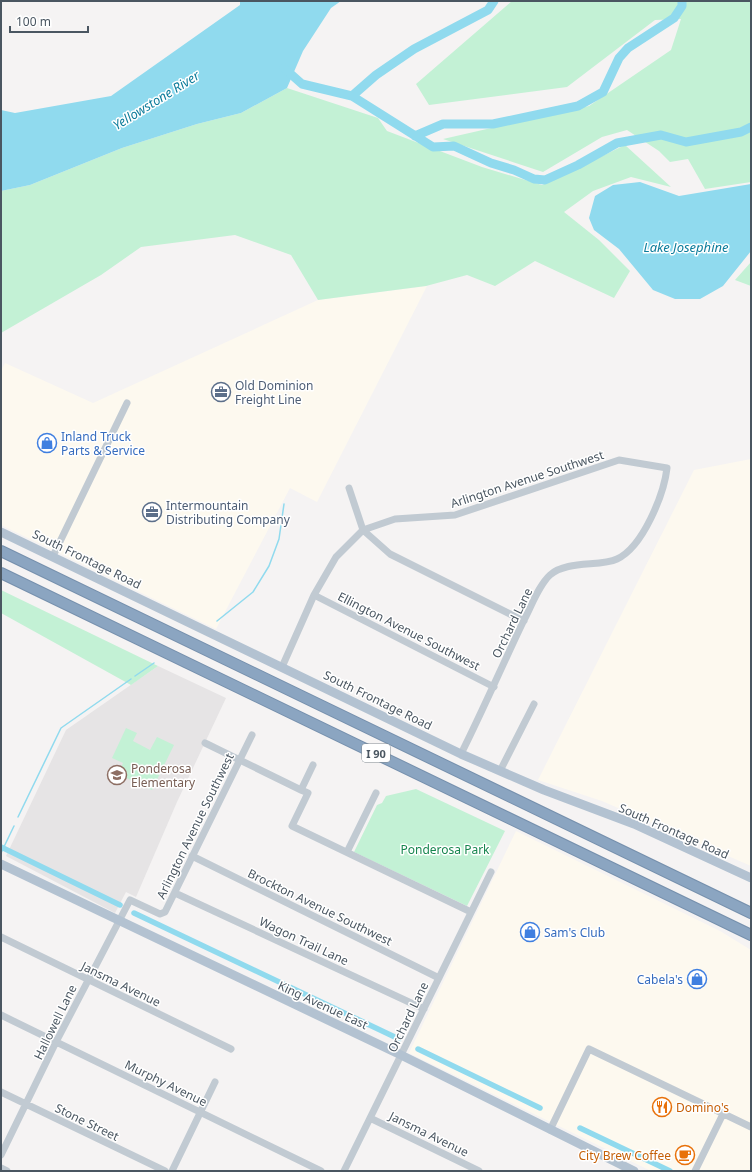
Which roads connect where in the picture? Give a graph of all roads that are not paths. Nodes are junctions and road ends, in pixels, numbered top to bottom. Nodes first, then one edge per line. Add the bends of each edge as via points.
1 (127, 403) dead end
2 (667, 468) joint
3 (349, 488) dead end
4 (363, 530) junction
5 (1, 532) edge
6 (1, 551) edge
7 (53, 556) junction
8 (1, 573) edge
9 (314, 595) junction
10 (524, 621) junction
11 (282, 667) junction
12 (494, 687) junction
13 (534, 704) dead end
14 (252, 735) dead end
15 (205, 743) dead end
16 (461, 754) junction
17 (240, 760) junction
18 (313, 765) dead end
19 (500, 771) junction
20 (301, 790) junction
21 (376, 793) dead end
22 (347, 852) junction
23 (192, 856) junction
24 (1, 864) edge
25 (491, 872) dead end
26 (751, 878) edge
27 (175, 893) junction
28 (130, 900) joint
29 (471, 912) junction
30 (751, 913) edge
31 (119, 921) junction
32 (751, 935) edge
33 (1, 937) edge
34 (439, 978) junction
35 (88, 980) junction
36 (424, 1009) junction
37 (1, 1015) edge
38 (56, 1042) junction
39 (231, 1050) dead end
40 (402, 1056) junction
41 (215, 1082) dead end
42 (1, 1092) edge
43 (27, 1105) junction
44 (201, 1112) junction
45 (724, 1114) junction
46 (370, 1118) junction
47 (751, 1127) edge
48 (550, 1130) junction
49 (1, 1155) edge
50 (1, 1168) edge
51 (7, 1171) edge
52 (165, 1171) edge
53 (172, 1171) edge
54 (320, 1171) edge
55 (344, 1171) edge
56 (479, 1171) edge
57 (634, 1171) edge
58 (695, 1171) edge

1 - 7 street
2 - 4 street, Arlington Avenue Southwest via 619,460 455,515 395,519
2 - 10 street, Orchard Lane via 665,484 658,502 631,549 617,559 570,566 551,575
3 - 4 street
4 - 9 street, Arlington Avenue Southwest via 336,557
4 - 10 street via 390,554
5 - 7 main road, South Frontage Road
6 - 30 highway, I 90
7 - 11 main road, South Frontage Road
8 - 32 highway, I 90
9 - 11 street, Arlington Avenue Southwest
9 - 12 street, Ellington Avenue Southwest
10 - 12 street, Orchard Lane
11 - 16 main road, South Frontage Road
12 - 16 street, Orchard Lane
13 - 19 street
14 - 17 street, Arlington Avenue Southwest
15 - 17 street
16 - 19 main road, South Frontage Road
17 - 20 street
17 - 23 street, Arlington Avenue Southwest
18 - 20 street
19 - 26 main road, South Frontage Road via 634,824
20 - 22 street via 308,793 292,826
21 - 22 street
22 - 29 street
23 - 27 street, Arlington Avenue Southwest
23 - 34 street, Brockton Avenue Southwest
24 - 31 main road, King Avenue East
25 - 29 street, Orchard Lane
27 - 28 street, Arlington Avenue Southwest via 165,912 160,914
27 - 36 street, Wagon Trail Lane
28 - 31 street, Hallowell Lane
29 - 34 street, Orchard Lane
31 - 35 street, Hallowell Lane
31 - 40 main road, King Avenue East
33 - 35 street, Jansma Avenue
34 - 36 street, Orchard Lane
35 - 38 street, Hallowell Lane
35 - 39 street, Jansma Avenue
36 - 40 street, Orchard Lane
37 - 38 street, Murphy Avenue
38 - 43 street, Hallowell Lane
38 - 44 street, Murphy Avenue
40 - 46 street, Orchard Lane
40 - 48 main road, King Avenue East
41 - 44 street
42 - 43 street, Stone Street
43 - 49 street, Hallowell Lane
43 - 52 street, Stone Street
44 - 53 street
44 - 54 street, Murphy Avenue
45 - 47 street
45 - 48 street via 589,1049
45 - 58 street
46 - 55 street, Orchard Lane
46 - 56 street, Jansma Avenue
48 - 57 main road, King Avenue East
50 - 51 street

